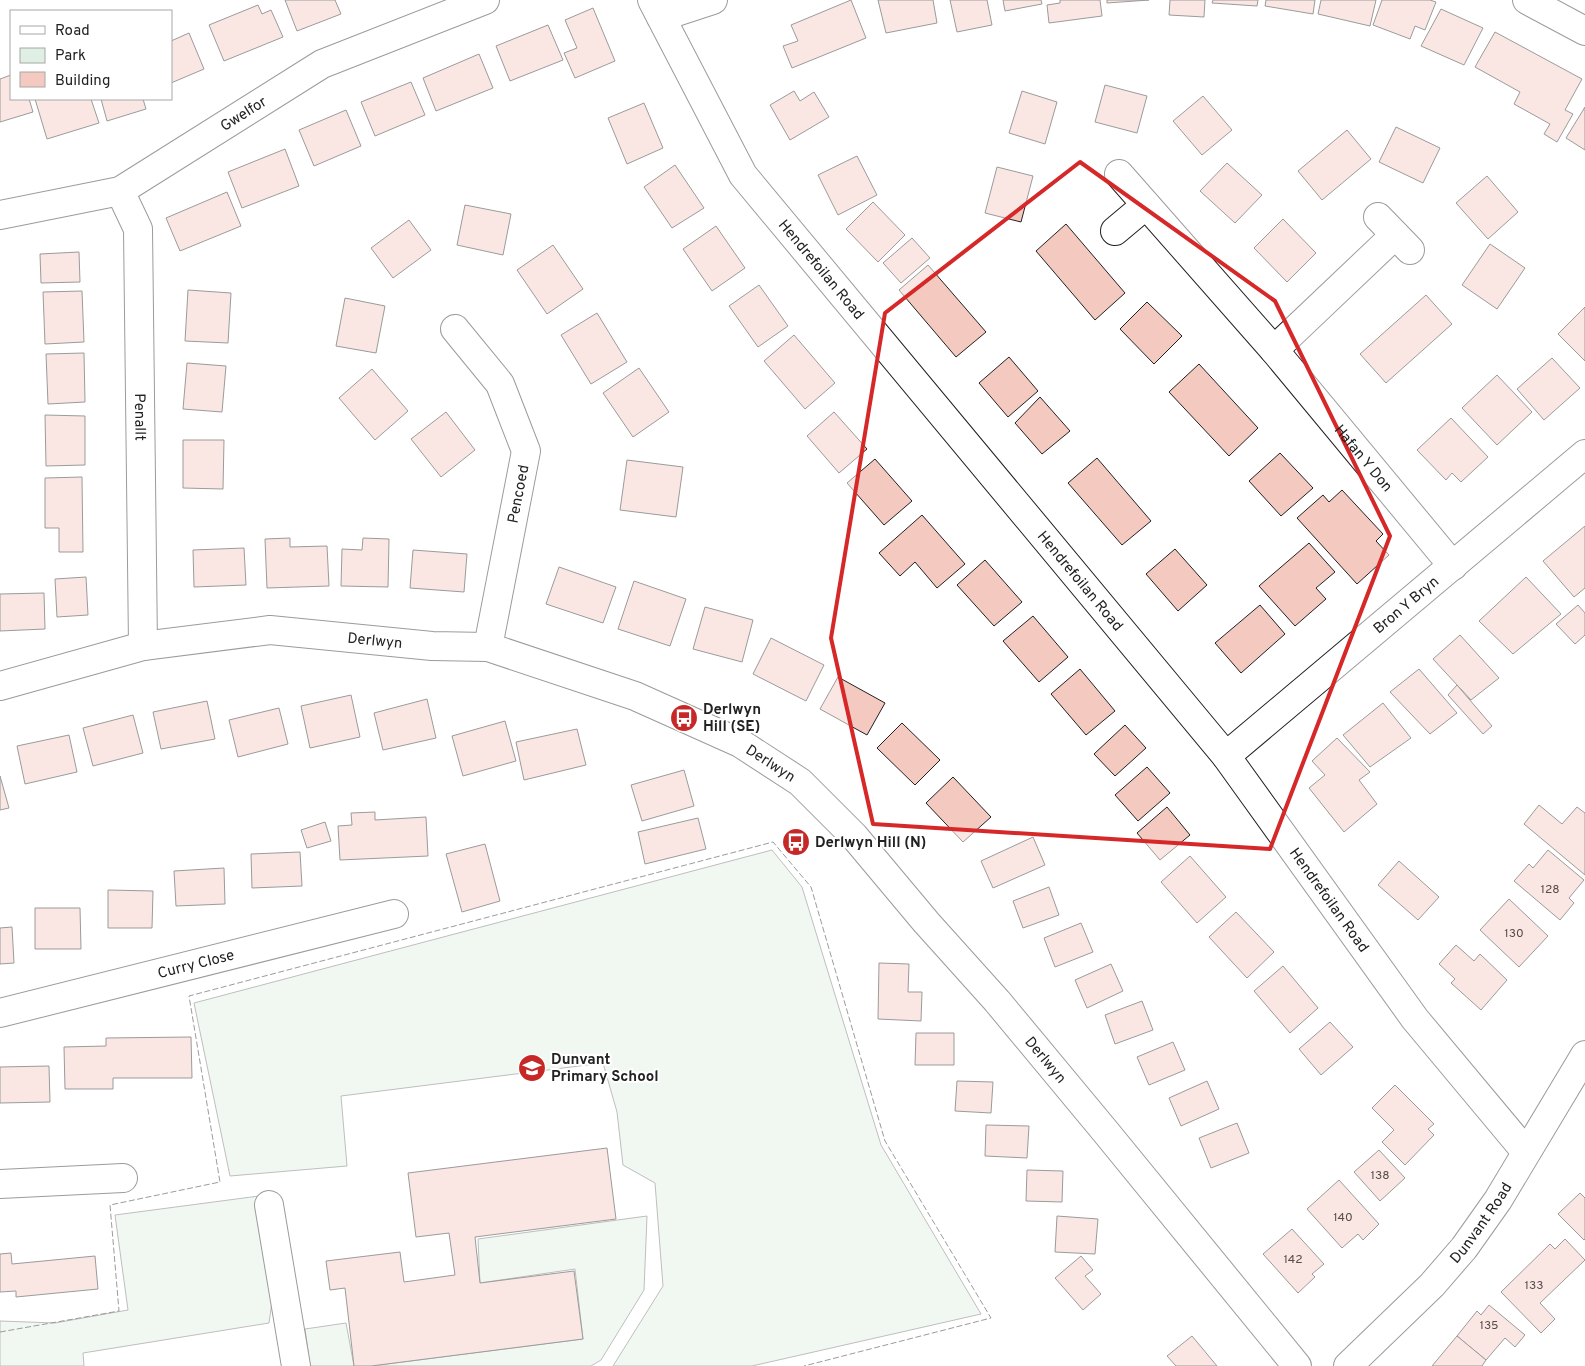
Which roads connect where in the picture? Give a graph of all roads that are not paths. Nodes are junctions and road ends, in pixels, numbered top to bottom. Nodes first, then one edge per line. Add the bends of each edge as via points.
1 (485, 0) edge
2 (713, 0) edge
3 (1527, 0) edge
4 (657, 8) edge
5 (1585, 31) edge
6 (1119, 174) dead end
7 (120, 191) junction
8 (1146, 205) junction
9 (0, 215) edge
10 (1115, 231) dead end
11 (1394, 234) dead end
12 (455, 329) dead end
13 (1274, 350) junction
14 (1585, 454) edge
15 (1453, 566) junction
16 (143, 646) junction
17 (488, 647) junction
18 (0, 686) edge
19 (1226, 756) junction
20 (394, 914) dead end
21 (0, 1013) edge
22 (1585, 1055) edge
23 (1526, 1152) junction
24 (123, 1178) dead end
25 (0, 1184) edge
26 (269, 1205) dead end
27 (296, 1366) edge
28 (1296, 1366) edge
29 (1348, 1366) edge

1 - 7 street, Gwelfor via 322,64
2 - 4 street
3 - 5 street
4 - 19 street, Hendrefoilan Road via 743,175
6 - 8 street, Hafan Y Don
7 - 9 street, Gwelfor
7 - 16 street, Penallt via 138,229
8 - 10 street
8 - 13 street, Hafan Y Don
11 - 13 street
12 - 17 street, Pencoed via 500,384 526,451
13 - 15 street, Hafan Y Don
14 - 15 street, Bron Y Bryn
15 - 19 street, Bron Y Bryn
16 - 17 street, Derlwyn via 270,630 432,646
16 - 18 street, Derlwyn
17 - 28 street, Derlwyn via 635,696 740,743 800,782 854,836 997,1001
19 - 23 street, Hendrefoilan Road via 1415,1019
20 - 21 street, Curry Close
22 - 23 street, Dunvant Road
23 - 29 street, Dunvant Road via 1498,1200 1464,1248 1432,1285
24 - 25 street
26 - 27 street

